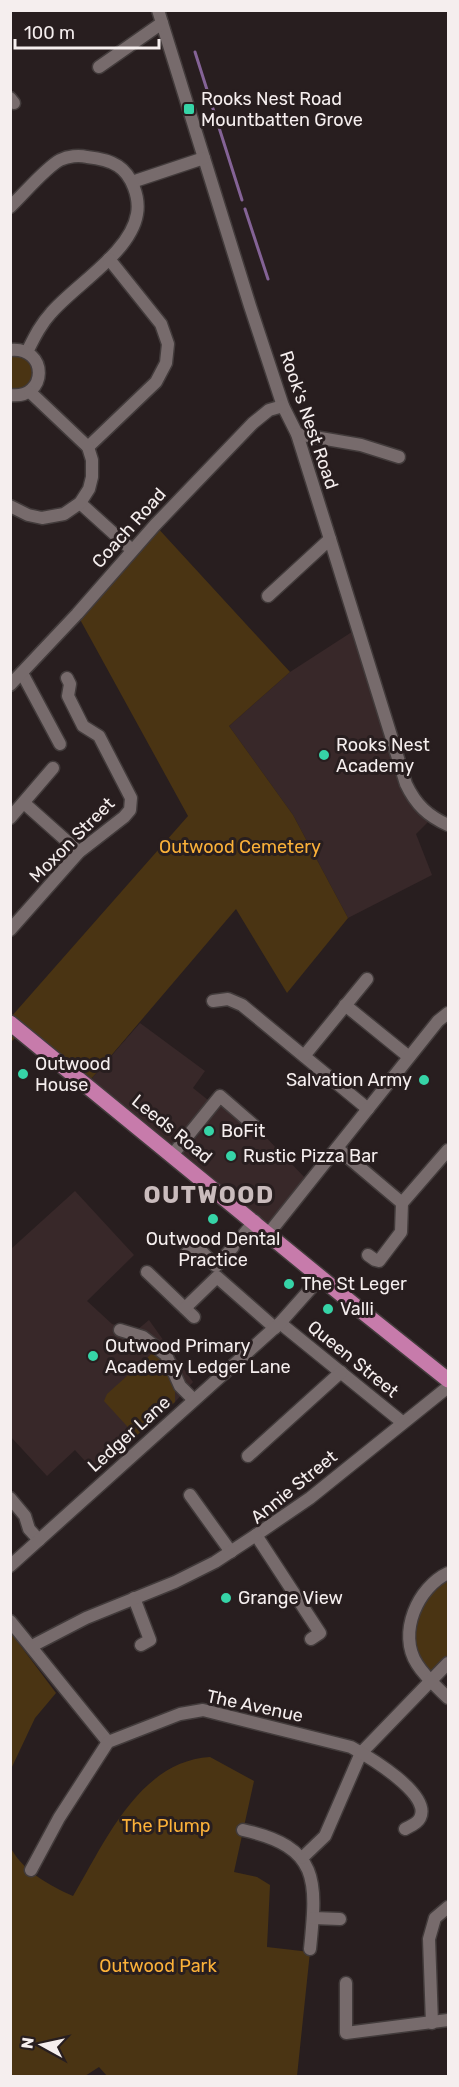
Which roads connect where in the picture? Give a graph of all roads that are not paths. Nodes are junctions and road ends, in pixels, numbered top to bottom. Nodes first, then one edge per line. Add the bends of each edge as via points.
1 (160, 17) edge
2 (99, 67) dead end
3 (204, 158) junction
4 (132, 182) junction
5 (10, 207) edge
6 (109, 259) junction
7 (10, 350) edge
8 (27, 352) junction
9 (30, 392) junction
10 (10, 395) edge
11 (284, 406) junction
12 (297, 434) junction
13 (88, 447) junction
14 (399, 457) dead end
15 (80, 503) junction
16 (10, 506) edge
17 (330, 539) junction
18 (132, 550) junction
19 (268, 596) dead end
20 (22, 673) junction
21 (67, 678) dead end
22 (10, 686) edge
23 (60, 744) dead end
24 (53, 768) dead end
25 (24, 803) junction
26 (10, 818) edge
27 (448, 825) edge
28 (79, 852) junction
29 (10, 930) edge
30 (366, 979) dead end
31 (213, 1001) dead end
32 (345, 1005) junction
33 (448, 1013) edge
34 (10, 1023) edge
35 (304, 1056) junction
36 (409, 1057) junction
37 (368, 1109) junction
38 (258, 1129) dead end
39 (337, 1148) junction
40 (448, 1150) edge
41 (173, 1155) junction
42 (402, 1203) junction
43 (255, 1221) junction
44 (269, 1233) junction
45 (244, 1234) dead end
46 (233, 1247) dead end
47 (186, 1254) dead end
48 (368, 1255) dead end
49 (147, 1272) dead end
50 (321, 1277) junction
51 (277, 1325) junction
52 (120, 1330) dead end
53 (341, 1372) junction
54 (448, 1380) edge
55 (448, 1386) edge
56 (194, 1400) junction
57 (402, 1422) junction
58 (248, 1456) dead end
59 (190, 1495) dead end
60 (10, 1498) edge
61 (256, 1535) junction
62 (39, 1540) junction
63 (231, 1552) junction
64 (10, 1566) edge
65 (448, 1573) edge
66 (134, 1599) junction
67 (10, 1621) edge
68 (311, 1639) dead end
69 (141, 1645) dead end
70 (32, 1647) junction
71 (448, 1663) edge
72 (430, 1680) junction
73 (448, 1698) edge
74 (108, 1742) junction
75 (361, 1753) junction
76 (260, 1820) dead end
77 (405, 1829) dead end
78 (243, 1830) dead end
79 (257, 1833) junction
80 (302, 1858) junction
81 (31, 1870) dead end
82 (448, 1907) edge
83 (313, 1918) junction
84 (340, 1919) dead end
85 (310, 1949) dead end
86 (346, 1983) dead end
87 (448, 2020) edge
88 (432, 2023) junction

1 - 2 street
1 - 3 street, Rook's Nest Road
3 - 4 street
3 - 11 street, Rook's Nest Road
4 - 5 street via 119,166 79,155 61,160
4 - 6 street via 138,213 134,227
6 - 8 street via 52,312
6 - 13 street via 160,324 168,344 166,363 156,382
7 - 8 street
8 - 9 street via 39,371
9 - 10 street
9 - 13 street
11 - 12 street, Rook's Nest Road
11 - 18 street, Coach Road via 269,410 253,423
12 - 14 street via 361,445
12 - 17 street, Rook's Nest Road
13 - 15 street via 92,477
15 - 16 street via 64,514 42,518
15 - 18 street
17 - 19 street
17 - 27 street, Rook's Nest Road via 406,784 425,812
18 - 20 street, Coach Road
20 - 22 street, Coach Road
20 - 23 street
21 - 28 street, Moxon Street via 68,696 83,726 99,736 131,798 130,810 124,817
24 - 25 street
25 - 26 street
25 - 28 street
28 - 29 street, Moxon Street
30 - 32 street
31 - 35 street via 228,999 242,1005
32 - 35 street
32 - 36 street
33 - 36 street
34 - 41 main road, Leeds Road
35 - 37 street
36 - 37 street
37 - 39 street
38 - 41 street via 220,1096
39 - 42 street
39 - 44 street
40 - 42 street
41 - 43 main road, Leeds Road
42 - 48 street via 401,1232 379,1261
43 - 44 main road, Leeds Road
43 - 45 street
44 - 50 main road, Leeds Road
46 - 47 street via 216,1266 195,1245
49 - 51 street, Queen Street via 190,1312 217,1276
50 - 51 street, Ledger Lane
50 - 54 main road, Leeds Road
51 - 53 street, Queen Street
51 - 56 street, Ledger Lane
52 - 56 street via 143,1337 166,1355 180,1386
53 - 57 street, Queen Street
53 - 58 street
55 - 57 street, Annie Street
56 - 62 street, Ledger Lane
57 - 61 street, Annie Street via 310,1498
59 - 63 street
60 - 62 street
61 - 63 street
61 - 68 street, Annie Street via 320,1633
62 - 64 street, Ledger Lane
63 - 66 street
65 - 72 street via 428,1587 416,1605 410,1626 410,1646 416,1663
66 - 69 street via 150,1640
66 - 70 street via 86,1618
67 - 70 street
70 - 74 street
71 - 72 street
72 - 73 street
72 - 75 street
74 - 75 street, The Avenue via 180,1714 203,1710 351,1747
74 - 81 street via 58,1818
75 - 77 street, The Avenue via 410,1787 421,1804 421,1817
75 - 80 street via 325,1836
76 - 79 street
78 - 79 street
79 - 80 street via 288,1846
80 - 83 street via 313,1884
82 - 88 street via 435,1918 429,1939
83 - 84 street
83 - 85 street
86 - 88 street via 346,2033
87 - 88 street

